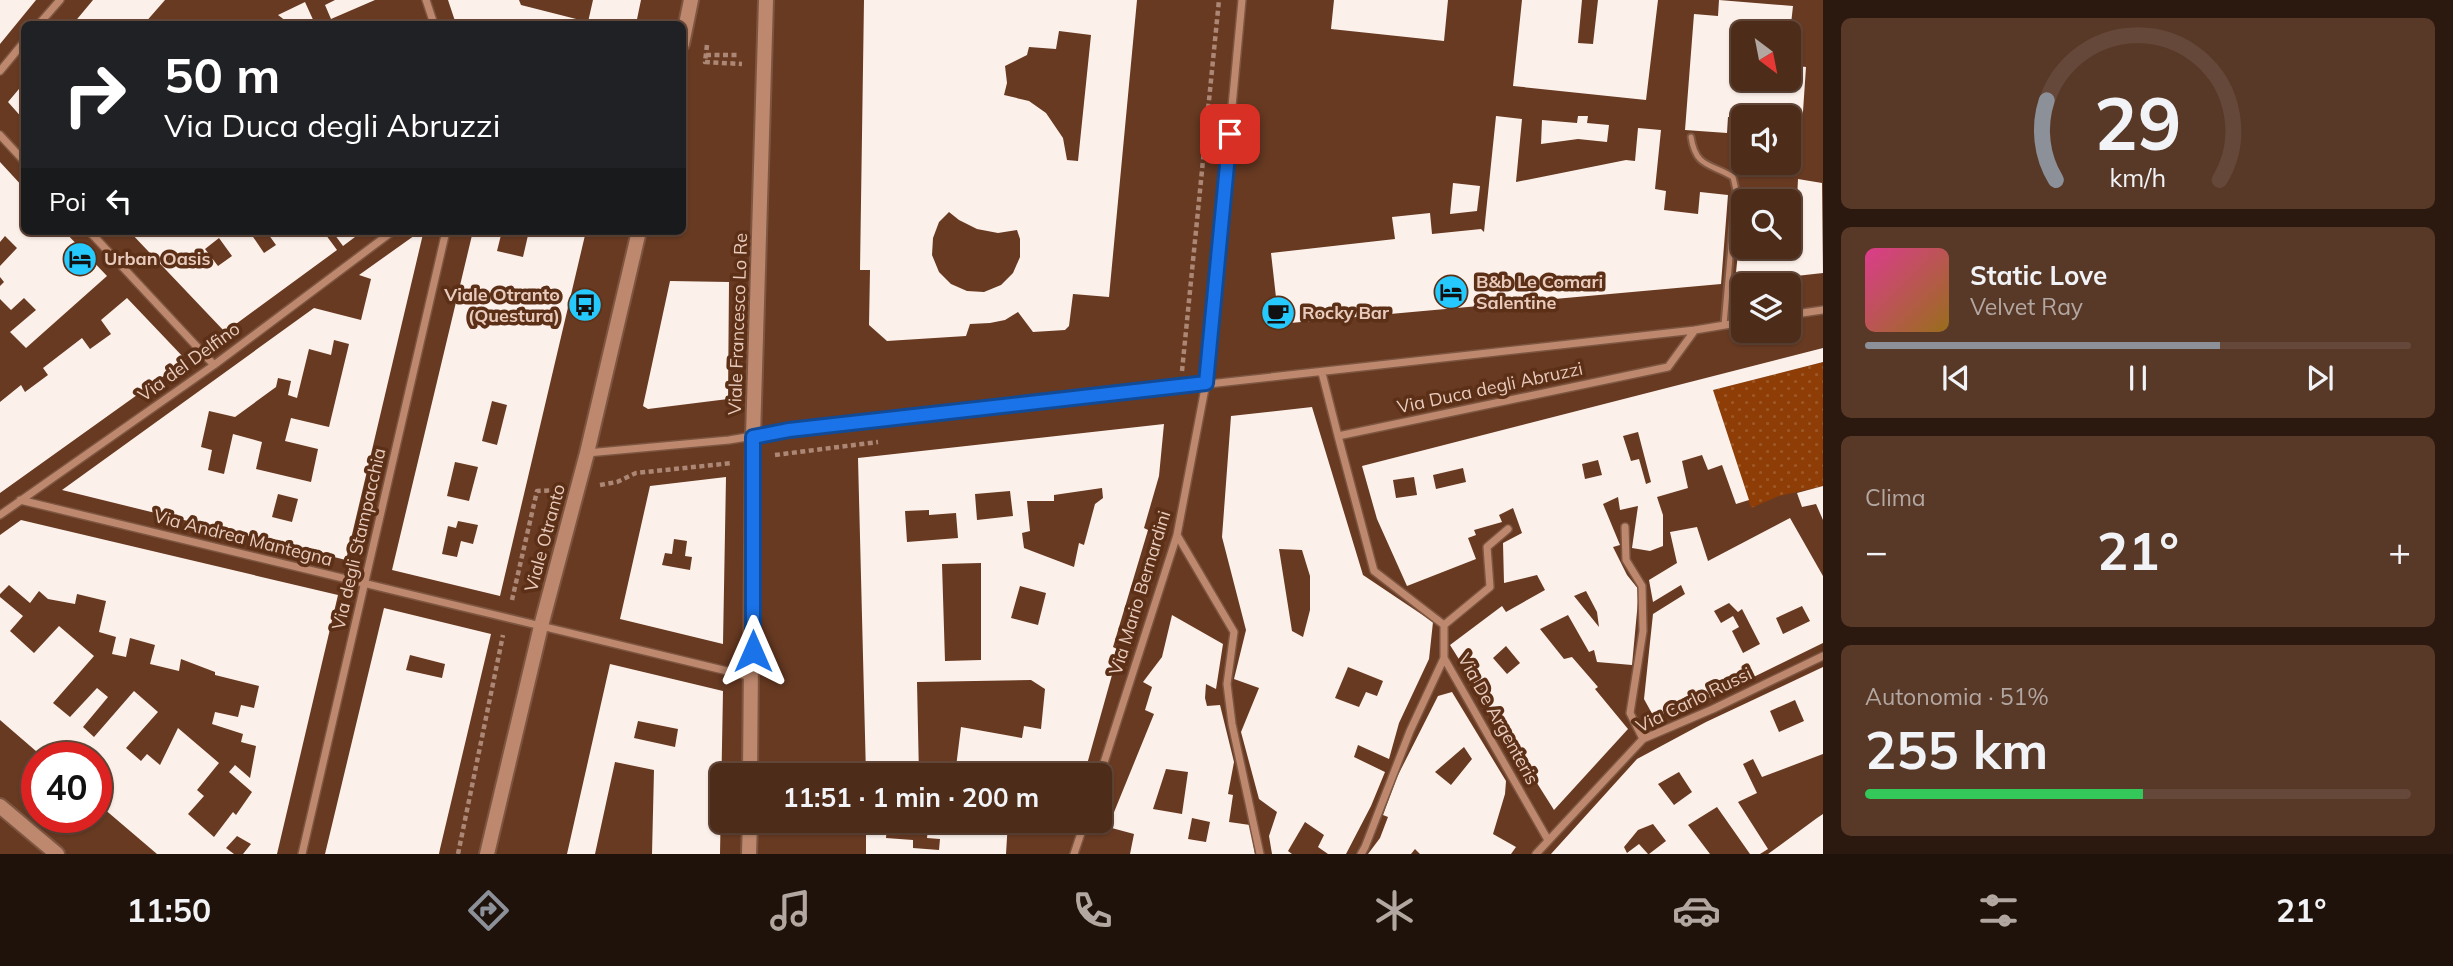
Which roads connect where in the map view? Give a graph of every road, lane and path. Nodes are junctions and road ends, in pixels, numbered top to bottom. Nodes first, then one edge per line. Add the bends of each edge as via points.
1 (60, 0) edge
2 (426, 0) edge
3 (691, 0) edge
4 (766, 0) edge
5 (1219, 0) edge
6 (1242, 0) edge
7 (42, 21) edge
8 (433, 21) edge
9 (686, 24) edge
10 (709, 34) dead end
11 (21, 46) edge
12 (747, 52) dead end
13 (706, 55) junction
14 (740, 55) dead end
15 (0, 71) edge
16 (0, 135) edge
17 (1691, 137) dead end
18 (21, 158) edge
19 (93, 235) edge
20 (388, 235) edge
21 (445, 235) edge
22 (638, 235) edge
23 (1823, 310) edge
24 (1801, 313) edge
25 (1731, 324) edge
26 (1724, 325) junction
27 (1695, 330) junction
28 (214, 365) junction
29 (1321, 373) junction
30 (1206, 383) junction
31 (1180, 387) junction
32 (1338, 436) junction
33 (753, 437) junction
34 (883, 442) dead end
35 (587, 453) junction
36 (754, 459) junction
37 (636, 473) dead end
38 (537, 491) dead end
39 (20, 500) junction
40 (0, 515) edge
41 (1625, 527) dead end
42 (1508, 529) dead end
43 (1177, 535) junction
44 (365, 584) junction
45 (508, 620) junction
46 (1444, 625) junction
47 (541, 626) junction
48 (1823, 656) edge
49 (1444, 658) junction
50 (752, 678) junction
51 (1643, 738) junction
52 (750, 763) edge
53 (1104, 763) edge
54 (0, 806) edge
55 (750, 833) edge
56 (1081, 833) edge
57 (1548, 840) junction
58 (57, 854) edge
59 (302, 854) edge
60 (458, 854) edge
61 (487, 854) edge
62 (749, 854) edge
63 (1073, 854) edge
64 (1260, 854) edge
65 (1360, 854) edge
66 (1536, 854) edge

1 - 7 street
2 - 8 street
3 - 9 street
4 - 33 street, Viale Francesco Lo Re
5 - 31 path
6 - 30 street, Via Mario Bernardini
10 - 13 path
11 - 15 street
12 - 13 path via 745,64 705,62
13 - 14 path
16 - 18 street
17 - 26 lane via 1694,152 1704,165 1732,177 1736,190
19 - 28 street
20 - 28 street, Via del Delfino
21 - 44 street, Via degli Stampacchia
22 - 35 street, Viale Otranto
23 - 24 street
25 - 26 street, Via Duca degli Abruzzi
26 - 27 street, Via Duca degli Abruzzi
27 - 29 street, Via Duca degli Abruzzi
27 - 32 street, Via Duca degli Abruzzi via 1668,367
28 - 39 street, Via del Delfino
29 - 30 street, Via Duca degli Abruzzi
29 - 32 street
30 - 31 street, Via Duca degli Abruzzi
30 - 43 street, Via Mario Bernardini
31 - 33 street, Via Duca degli Abruzzi
32 - 46 street via 1374,571
33 - 35 street, Via Duca degli Abruzzi
33 - 36 street, Viale Francesco Lo Re
34 - 36 path
35 - 47 street, Viale Otranto
36 - 37 path
36 - 50 street, Viale Francesco Lo Re
38 - 45 path
39 - 40 street, Via del Delfino
39 - 44 street, Via Andrea Mantegna
41 - 51 street via 1626,560 1642,586 1630,713
42 - 46 street via 1487,547 1490,586
43 - 53 street, Via Mario Bernardini
43 - 64 street via 1234,632 1227,684
44 - 45 street, Via Andrea Mantegna
44 - 59 street, Via degli Stampacchia
45 - 47 street, Via Andrea Mantegna
45 - 60 path
46 - 49 street, Via De Argenteris
47 - 50 street, Via Andrea Mantegna
47 - 61 street, Viale Otranto
48 - 51 street, Via Carlo Russi
49 - 57 street, Via De Argenteris
49 - 65 street
50 - 52 street, Viale Francesco Lo Re
51 - 57 street, Via Carlo Russi
54 - 58 street
55 - 62 street
56 - 63 street
57 - 66 street, Via Carlo Russi

